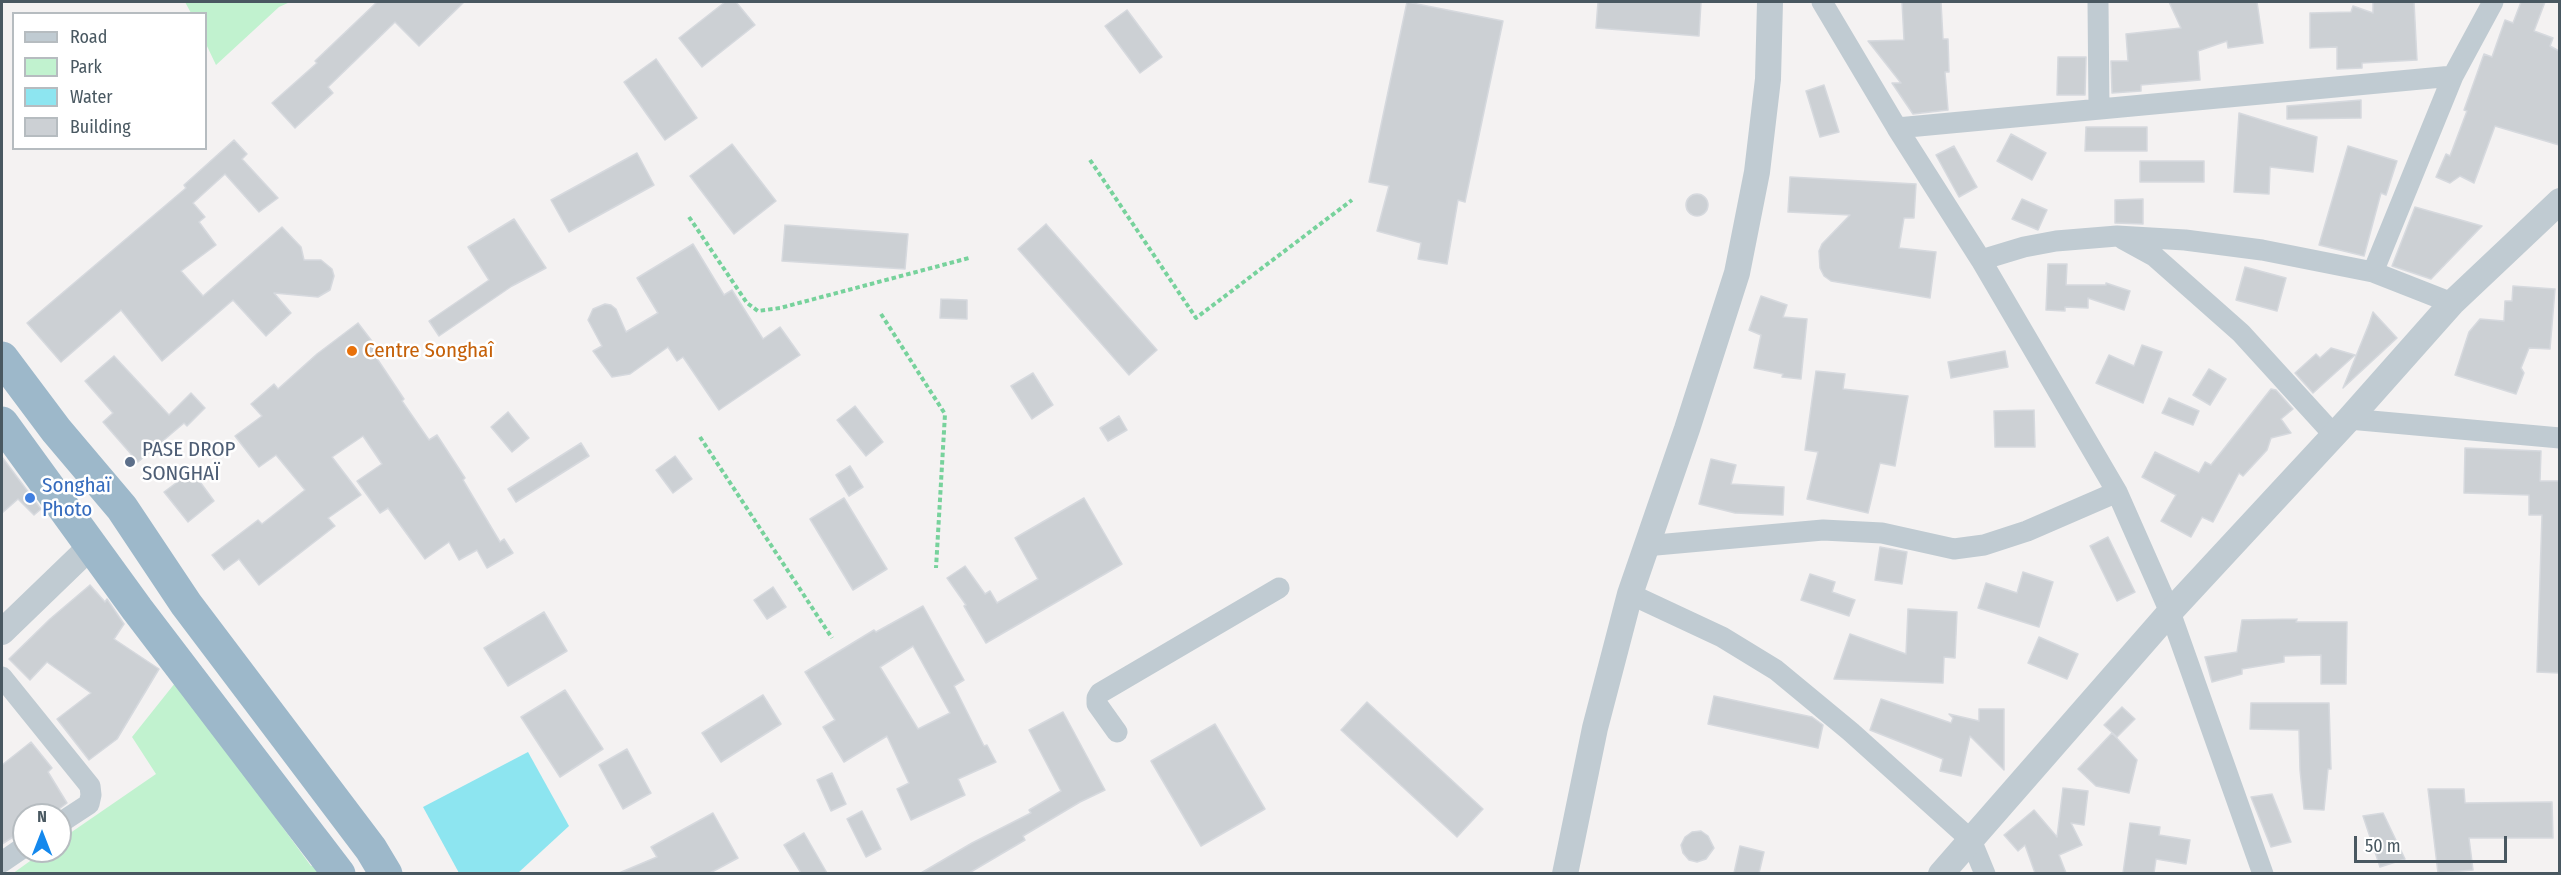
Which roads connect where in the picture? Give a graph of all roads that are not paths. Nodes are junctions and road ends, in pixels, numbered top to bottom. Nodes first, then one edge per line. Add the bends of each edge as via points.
1 (1770, 2) edge
2 (1822, 2) edge
3 (2098, 2) edge
4 (2493, 2) edge
5 (2453, 76) junction
6 (2099, 109) junction
7 (1897, 128) junction
8 (2559, 201) edge
9 (2117, 236) junction
10 (1981, 260) junction
11 (2373, 272) junction
12 (2452, 303) junction
13 (2, 358) edge
14 (2, 423) edge
15 (2341, 427) junction
16 (2559, 438) edge
17 (2117, 492) junction
18 (91, 546) junction
19 (1645, 546) junction
20 (1279, 588) dead end
21 (1630, 594) junction
22 (2170, 612) junction
23 (2, 632) edge
24 (2, 677) edge
25 (1118, 732) dead end
26 (72, 815) edge
27 (1971, 840) junction
28 (339, 873) edge
29 (386, 873) edge
30 (1565, 873) edge
31 (1941, 873) edge
32 (1985, 873) edge
33 (2263, 873) edge

1 - 19 street via 1768,79 1737,273
2 - 7 street
3 - 6 street
4 - 5 street
5 - 6 street
5 - 11 street
6 - 7 street
7 - 10 street
8 - 12 street
9 - 10 street via 2056,241
9 - 11 street via 2262,250
9 - 15 street via 2154,256 2198,292
10 - 17 street
11 - 12 street
12 - 15 street
13 - 29 highway via 122,508 186,604
14 - 18 highway
15 - 16 street
15 - 22 street
17 - 19 street via 2027,531 1984,545 1954,549 1882,534 1823,530
17 - 22 street
18 - 23 street
18 - 28 highway
19 - 21 street
20 - 25 street via 1100,693 1097,704
21 - 27 street via 1722,637 1776,670
21 - 30 street via 1595,728
22 - 27 street
22 - 33 street
24 - 26 street via 90,786 89,804
27 - 31 street
27 - 32 street

